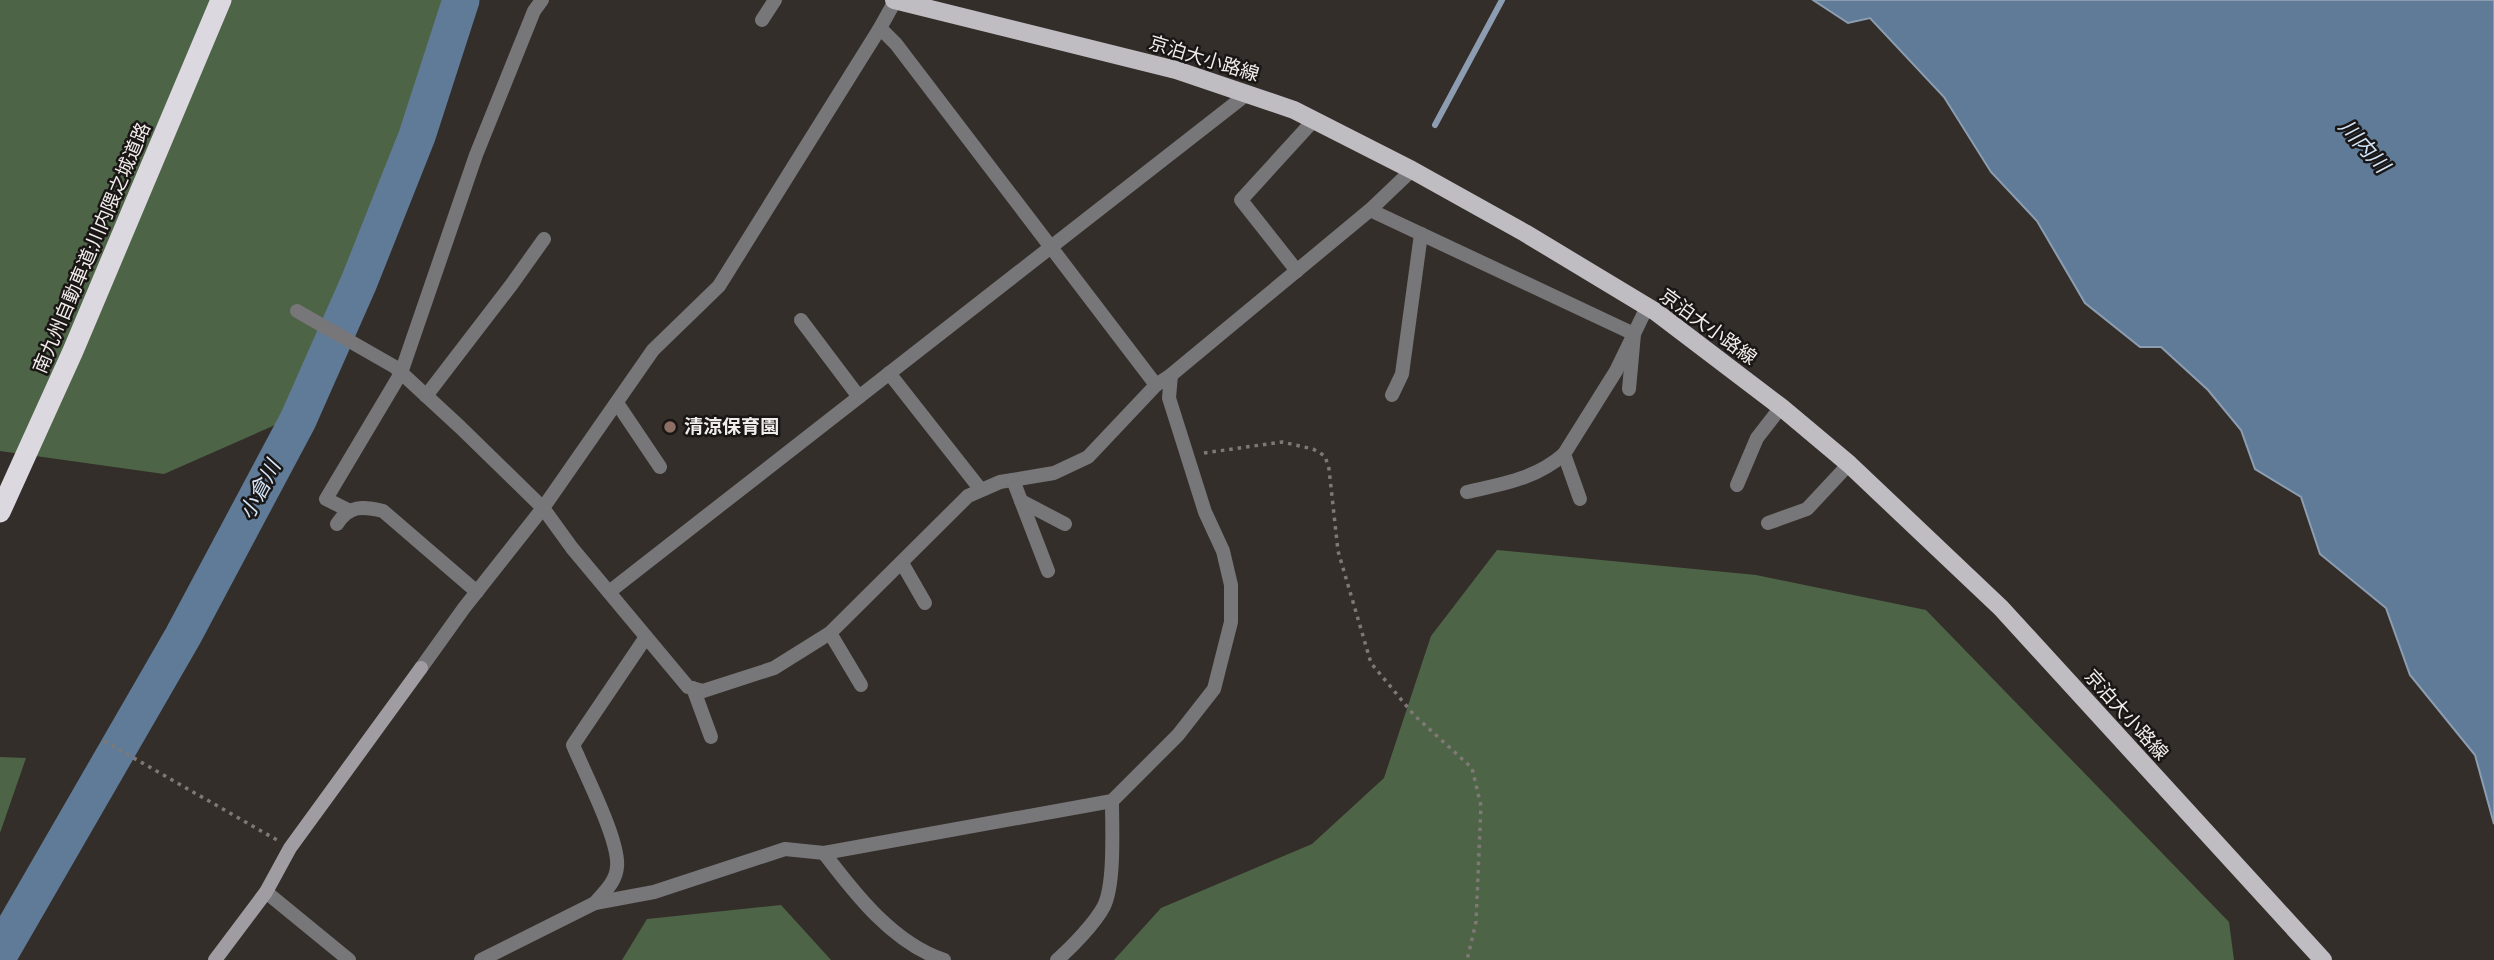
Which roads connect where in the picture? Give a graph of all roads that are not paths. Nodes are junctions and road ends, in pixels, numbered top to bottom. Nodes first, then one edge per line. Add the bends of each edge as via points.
1 (221, 0) edge
2 (542, 0) edge
3 (775, 0) edge
4 (894, 0) edge
5 (762, 20) dead end
6 (880, 28) junction
7 (1247, 94) junction
8 (1314, 120) junction
9 (1412, 170) junction
10 (1370, 210) junction
11 (1421, 234) junction
12 (544, 239) dead end
13 (1051, 247) junction
14 (1297, 271) junction
15 (1647, 307) junction
16 (297, 310) dead end
17 (801, 320) dead end
18 (1634, 334) junction
19 (398, 370) junction
20 (890, 373) junction
21 (1171, 374) junction
22 (1156, 385) junction
23 (1629, 389) dead end
24 (1392, 395) dead end
25 (426, 396) junction
26 (859, 397) junction
27 (617, 403) junction
28 (1781, 407) junction
29 (1564, 454) junction
30 (1849, 464) junction
31 (660, 467) dead end
32 (1013, 480) junction
33 (1737, 485) dead end
34 (981, 490) junction
35 (1466, 492) dead end
36 (1580, 499) dead end
37 (1021, 501) junction
38 (543, 508) junction
39 (350, 511) junction
40 (0, 512) edge
41 (1768, 523) dead end
42 (337, 524) dead end
43 (1065, 524) dead end
44 (902, 562) junction
45 (1048, 571) dead end
46 (477, 592) junction
47 (609, 592) junction
48 (925, 603) dead end
49 (830, 633) junction
50 (646, 637) junction
51 (861, 685) dead end
52 (693, 688) junction
53 (712, 737) dead end
54 (1112, 801) junction
55 (824, 853) junction
56 (266, 892) junction
57 (595, 903) junction
58 (215, 960) edge
59 (349, 960) edge
60 (481, 960) edge
61 (944, 960) edge
62 (1057, 960) edge
63 (2323, 960) edge

1 - 40 highway, 南九州自動車道;川内隈之城道路
2 - 19 street via 476,155
3 - 5 street
4 - 6 street
4 - 7 main road, 京泊大小路線 via 1177,70
6 - 13 street
6 - 27 street via 719,286 653,350
7 - 8 main road, 京泊大小路線
7 - 13 street
8 - 9 main road, 京泊大小路線
8 - 14 street via 1241,200
9 - 10 street
9 - 15 main road, 京泊大小路線
10 - 11 street
10 - 14 street
11 - 18 street
11 - 24 street via 1402,374
12 - 25 street
13 - 20 street
13 - 22 street
14 - 21 street
15 - 18 street
15 - 28 main road, 京泊大小路線
16 - 19 street
17 - 26 street
18 - 23 street
18 - 29 street
19 - 25 street
19 - 39 street via 326,499
20 - 26 street
20 - 34 street
21 - 22 street
21 - 54 street via 1169,398 1205,512 1223,551 1231,585 1231,622 1214,689 1178,735
22 - 32 street via 1088,457 1054,473
25 - 38 street
26 - 47 street
27 - 31 street
27 - 38 street
28 - 30 main road, 京泊大小路線
28 - 33 street via 1757,438
29 - 35 street via 1551,466 1519,480
29 - 36 street
30 - 41 street via 1807,509
30 - 63 main road, 京泊大小路線 via 2001,608
32 - 34 street
32 - 37 street
34 - 44 street via 968,496
37 - 43 street
37 - 45 street
38 - 46 street
38 - 47 street
39 - 42 street
39 - 46 street via 368,507 383,511
44 - 48 street
44 - 49 street
46 - 56 street via 290,848
47 - 50 street
49 - 51 street
49 - 52 street via 774,668 703,691
50 - 52 street
50 - 57 street via 572,745 616,847 613,882
52 - 53 street
54 - 55 street
54 - 62 street via 1111,866 1104,905
55 - 57 street via 785,849 653,892
55 - 61 street via 881,921
56 - 58 street
56 - 59 street
57 - 60 street

